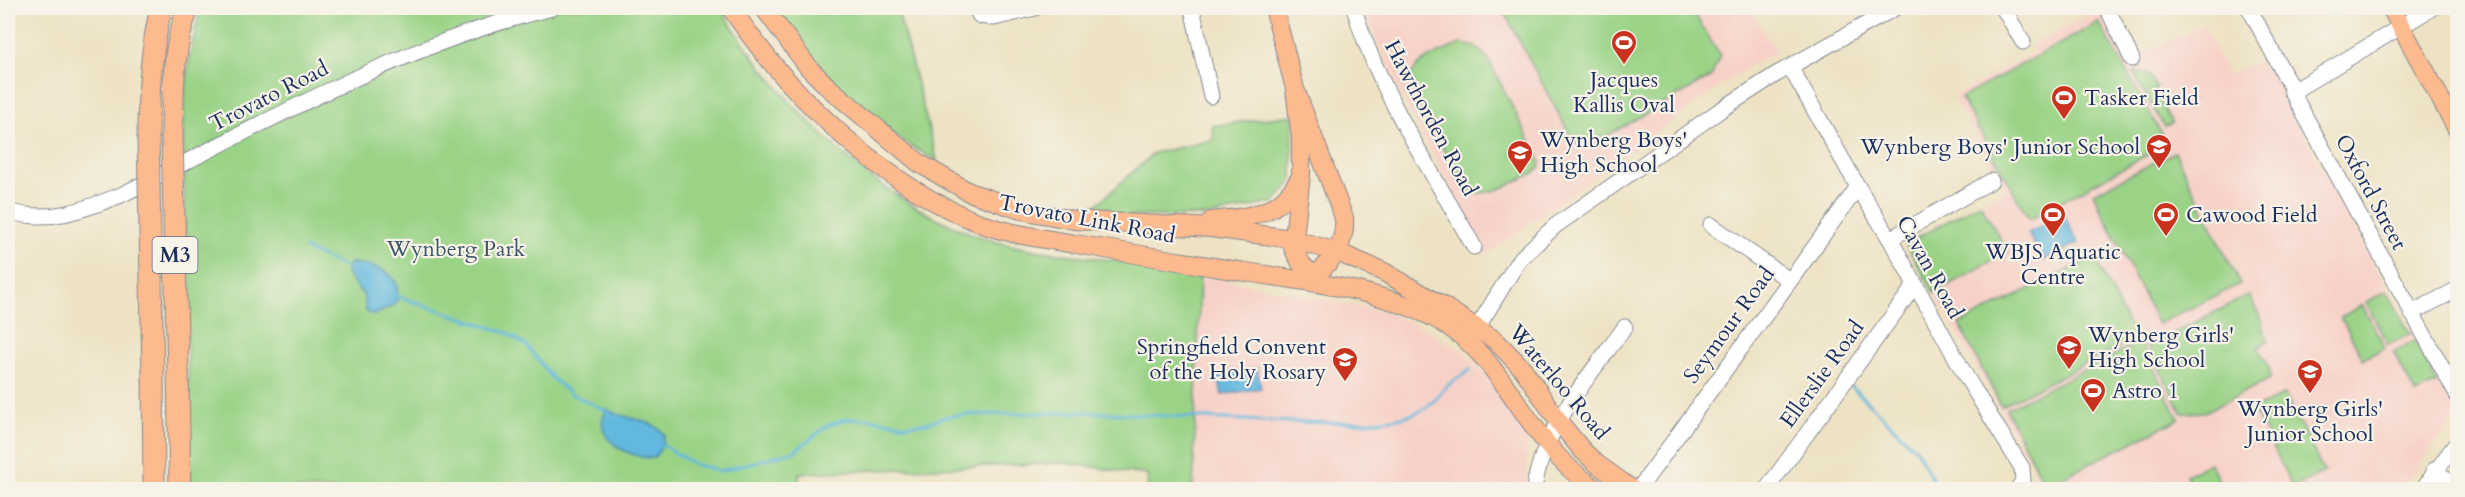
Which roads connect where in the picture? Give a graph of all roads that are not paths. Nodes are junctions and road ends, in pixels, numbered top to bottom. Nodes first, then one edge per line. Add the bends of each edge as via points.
1 (161, 8) edge
2 (188, 8) edge
3 (552, 8) edge
4 (730, 8) edge
5 (764, 8) edge
6 (975, 8) edge
7 (1035, 8) edge
8 (1192, 8) edge
9 (1275, 8) edge
10 (1354, 8) edge
11 (1896, 8) edge
12 (2003, 8) edge
13 (2107, 8) edge
14 (2249, 8) edge
15 (2391, 8) edge
16 (2432, 8) edge
17 (2402, 27) junction
18 (2023, 42) dead end
19 (2132, 59) dead end
20 (1790, 67) junction
21 (1295, 89) junction
22 (2292, 92) junction
23 (1211, 96) dead end
24 (2457, 130) edge
25 (1301, 174) junction
26 (1991, 181) dead end
27 (1858, 187) junction
28 (8, 210) edge
29 (1711, 225) dead end
30 (1161, 226) junction
31 (1292, 239) junction
32 (1890, 239) junction
33 (1474, 247) dead end
34 (1337, 252) junction
35 (1254, 274) junction
36 (1315, 276) junction
37 (1789, 280) junction
38 (1915, 285) junction
39 (2457, 289) edge
40 (1406, 306) junction
41 (2411, 313) junction
42 (1625, 327) dead end
43 (1473, 335) junction
44 (2457, 397) edge
45 (1559, 422) junction
46 (2457, 441) edge
47 (1548, 446) junction
48 (2434, 470) junction
49 (2457, 488) edge
50 (154, 489) edge
51 (180, 489) edge
52 (1534, 489) edge
53 (1597, 489) edge
54 (1633, 489) edge
55 (1638, 489) edge
56 (1766, 489) edge
57 (2018, 489) edge
58 (2422, 489) edge

1 - 50 highway, M3, bridge via 148,81
2 - 51 highway, M3, bridge via 173,82 172,136
3 - 28 street, Trovato Road via 507,19 403,56 121,195 89,207 40,218
4 - 35 main road, Trovato Link Road via 778,71 815,111 910,186 961,215 1013,233
5 - 30 main road, Trovato Link Road via 828,87 897,147 941,178 991,200 1049,216
6 - 7 street via 980,16 994,18
8 - 23 street
9 - 21 main road
10 - 33 street, Hawthorden Road via 1384,85
11 - 20 street
12 - 18 street
13 - 19 street
14 - 22 street, Oxford Street
15 - 17 main road
16 - 17 street
17 - 22 street
17 - 24 main road
20 - 27 street, Cavan Road
20 - 43 street via 1654,154 1555,226 1519,260
21 - 25 main road
21 - 34 main road via 1342,206 1345,230
22 - 41 street, Oxford Street
25 - 30 main road via 1287,199 1267,211
25 - 31 main road
26 - 32 street
27 - 32 street, Cavan Road
27 - 37 street, Seymour Road
29 - 37 street
30 - 31 main road, Trovato Link Road
31 - 34 main road, Trovato Link Road
31 - 36 main road via 1296,257
32 - 38 street, Cavan Road
34 - 36 main road
34 - 43 main road, Trovato Link Road via 1384,273
35 - 36 main road via 1277,271
35 - 40 main road, Trovato Link Road via 1364,294
36 - 40 main road via 1384,292
37 - 55 street, Seymour Road
38 - 56 street, Ellerslie Road
38 - 57 street, Cavan Road via 2022,468 2023,480
39 - 41 street
40 - 43 main road, Trovato Link Road
41 - 44 street, Oxford Street
42 - 45 street
43 - 45 main road, Waterloo Road via 1495,340 1515,360
43 - 47 main road, Waterloo Road
45 - 47 street
45 - 54 main road, Waterloo Road via 1597,464
46 - 48 street
47 - 52 street
47 - 53 main road, Waterloo Road
48 - 49 street
48 - 58 street

